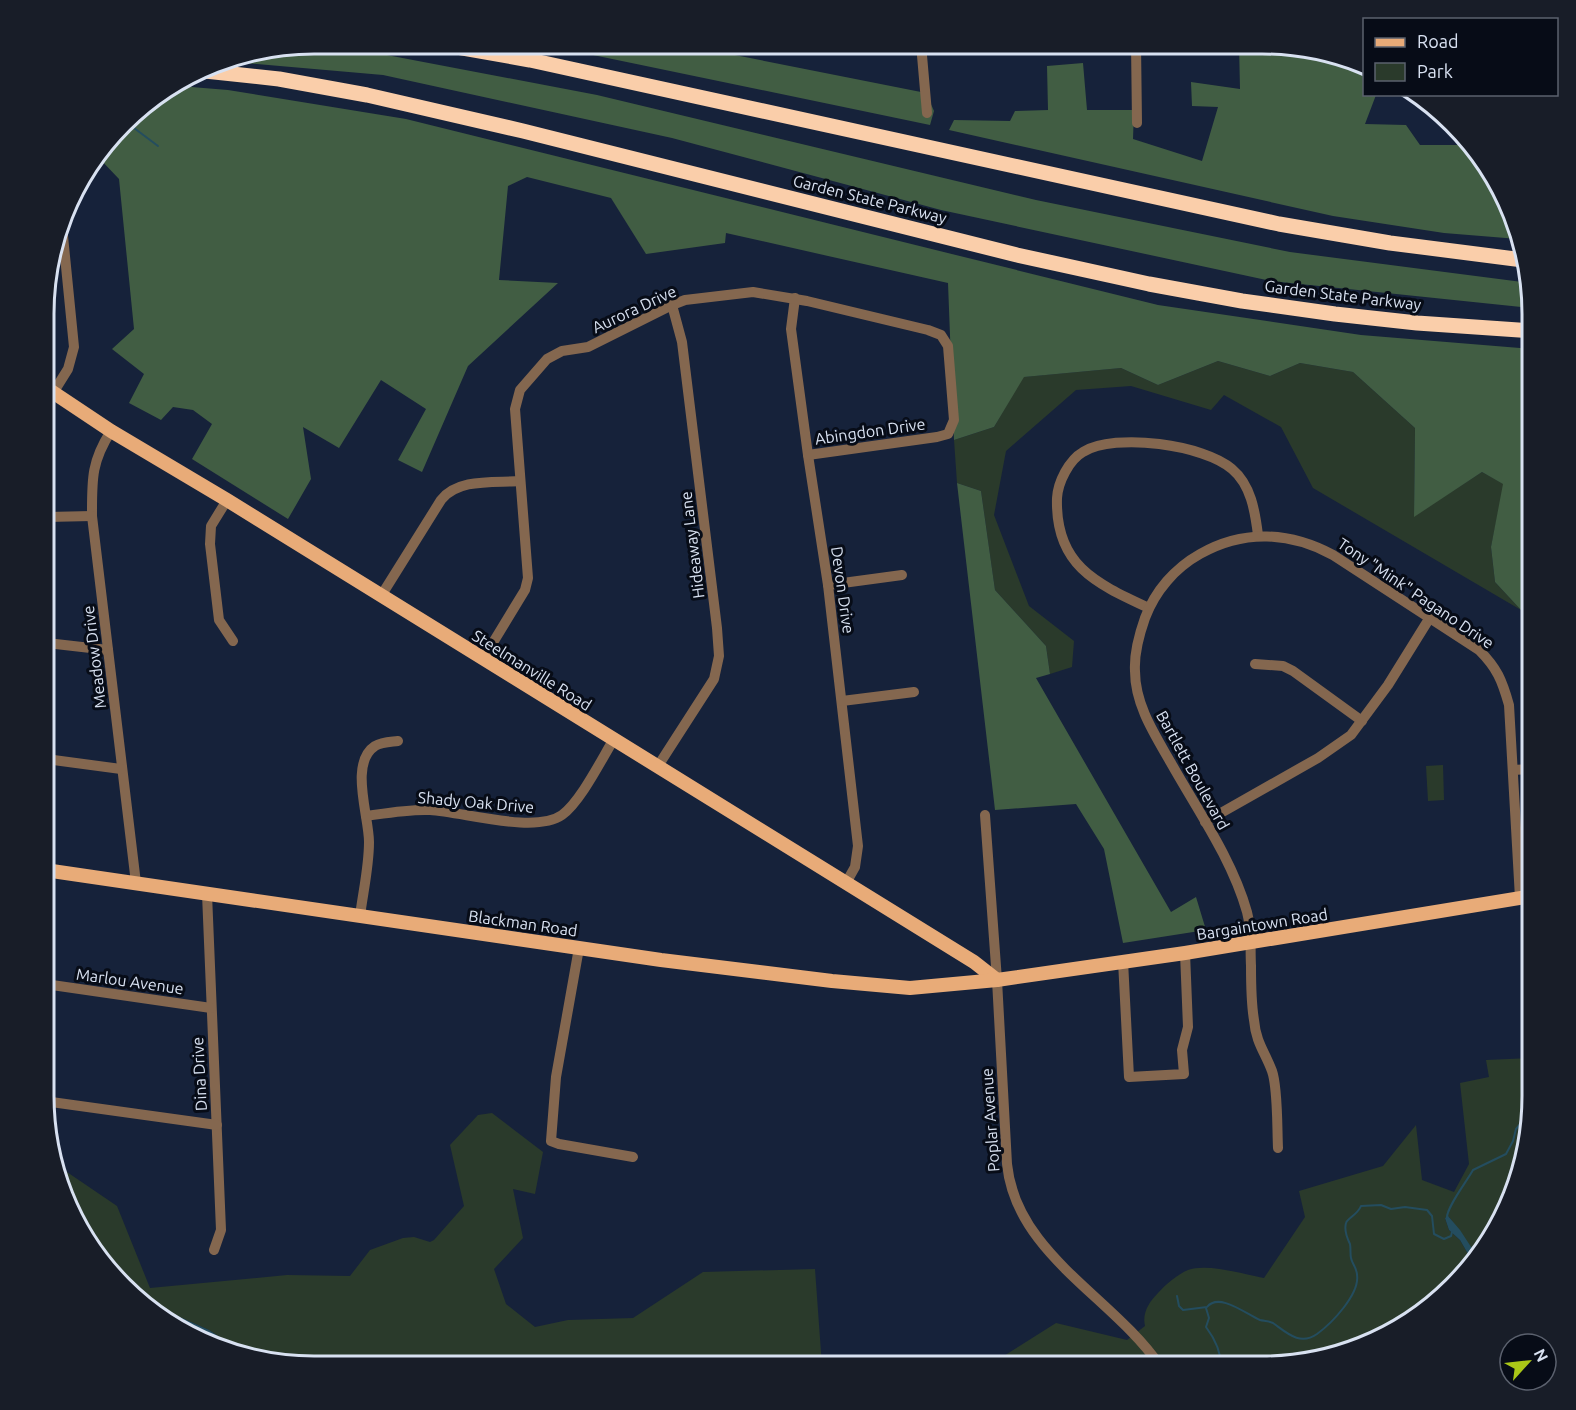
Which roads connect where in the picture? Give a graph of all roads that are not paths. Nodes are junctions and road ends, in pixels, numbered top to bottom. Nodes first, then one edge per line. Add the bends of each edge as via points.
1 (496, 54) edge
2 (922, 54) edge
3 (1136, 54) edge
4 (219, 73) edge
5 (927, 113) dead end
6 (1137, 123) dead end
7 (64, 244) edge
8 (1516, 259) edge
9 (795, 298) junction
10 (672, 305) junction
11 (1522, 330) edge
12 (54, 387) edge
13 (54, 393) edge
14 (111, 431) junction
15 (938, 437) joint
16 (807, 455) junction
17 (520, 481) junction
18 (227, 500) junction
19 (92, 516) junction
20 (54, 517) edge
21 (1258, 535) junction
22 (902, 575) dead end
23 (828, 585) junction
24 (381, 596) junction
25 (1149, 608) junction
26 (1430, 619) junction
27 (233, 641) dead end
28 (54, 644) edge
29 (108, 650) junction
30 (483, 659) junction
31 (1255, 664) dead end
32 (915, 692) dead end
33 (842, 701) junction
34 (1362, 721) junction
35 (614, 739) junction
36 (398, 741) dead end
37 (54, 760) edge
38 (658, 766) junction
39 (122, 770) junction
40 (1513, 770) junction
41 (1522, 770) edge
42 (985, 815) dead end
43 (366, 816) junction
44 (1205, 822) junction
45 (1522, 858) edge
46 (54, 871) edge
47 (136, 883) junction
48 (846, 883) junction
49 (207, 894) junction
50 (1522, 898) edge
51 (360, 916) junction
52 (1251, 943) junction
53 (579, 948) junction
54 (1185, 953) junction
55 (1124, 962) junction
56 (997, 980) junction
57 (54, 985) edge
58 (212, 1008) junction
59 (54, 1102) edge
60 (217, 1125) junction
61 (1278, 1148) dead end
62 (633, 1156) dead end
63 (214, 1250) dead end
64 (1152, 1356) edge

1 - 8 highway via 1279,224
2 - 5 street
3 - 6 street
4 - 11 highway, Garden State Parkway via 367,95 1149,284 1335,314
7 - 12 street via 74,347 68,369
9 - 10 street, Aurora Drive via 753,292
9 - 15 street, Aurora Drive via 943,337 948,346 954,421 948,434
9 - 16 street, Devon Drive via 791,329
10 - 17 street, Aurora Drive via 588,347 562,351 547,359 520,390 515,409
10 - 38 street, Hideaway Lane via 682,342 719,656 714,679
13 - 14 main road, Steelmanville Road
14 - 18 main road, Steelmanville Road
14 - 19 street, Meadow Drive via 96,458
15 - 16 street, Abingdon Drive
16 - 23 street, Devon Drive
17 - 24 street via 464,485 447,493
17 - 30 street, Aurora Drive via 528,578 525,590
18 - 24 main road, Steelmanville Road
18 - 27 street via 211,526 210,544 219,620
19 - 20 street
19 - 29 street, Meadow Drive
21 - 25 street, Tony "Mink" Pagano Drive via 1219,545 1188,562 1173,574
21 - 25 street via 1250,494 1234,470 1205,453 1141,443 1109,444 1082,452 1070,464 1057,493 1064,545 1084,572
21 - 26 street, Tony "Mink" Pagano Drive via 1293,538 1316,546
22 - 23 street
23 - 33 street, Devon Drive
24 - 30 main road, Steelmanville Road
25 - 44 street, Bartlett Boulevard via 1137,650 1137,691 1151,729
26 - 34 street
26 - 40 street, Tony "Mink" Pagano Drive via 1494,664 1509,705
28 - 29 street
29 - 39 street, Meadow Drive
30 - 35 main road, Steelmanville Road
31 - 34 street via 1293,671
32 - 33 street
33 - 48 street, Devon Drive via 858,846 855,867
34 - 44 street via 1338,746
35 - 38 main road, Steelmanville Road
35 - 43 street, Shady Oak Drive via 576,800 551,821 528,823 430,810
36 - 43 street via 376,745 364,761
37 - 39 street
38 - 48 main road, Steelmanville Road
39 - 47 street, Meadow Drive
40 - 41 street
40 - 45 street, Tony "Mink" Pagano Drive
42 - 56 street, Poplar Avenue
43 - 51 street via 369,850
44 - 52 street, Bartlett Boulevard via 1242,896
46 - 47 main road, Blackman Road
47 - 49 main road, Blackman Road
48 - 56 main road, Steelmanville Road
49 - 51 main road, Blackman Road
49 - 58 street, Dina Drive
50 - 52 main road, Bargaintown Road
51 - 53 main road, Blackman Road
52 - 54 main road, Bargaintown Road
52 - 61 street, Bartlett Boulevard via 1254,1022 1258,1044 1272,1071
53 - 56 main road, Blackman Road via 882,987
53 - 62 street via 556,1077 551,1141
54 - 55 main road, Bargaintown Road
54 - 55 street via 1188,1027 1183,1038 1184,1074 1129,1077
55 - 56 main road, Bargaintown Road
56 - 64 street, Poplar Avenue via 1007,1164 1016,1204 1034,1234
57 - 58 street, Marlou Avenue
58 - 60 street, Dina Drive
59 - 60 street
60 - 63 street, Dina Drive via 221,1230

